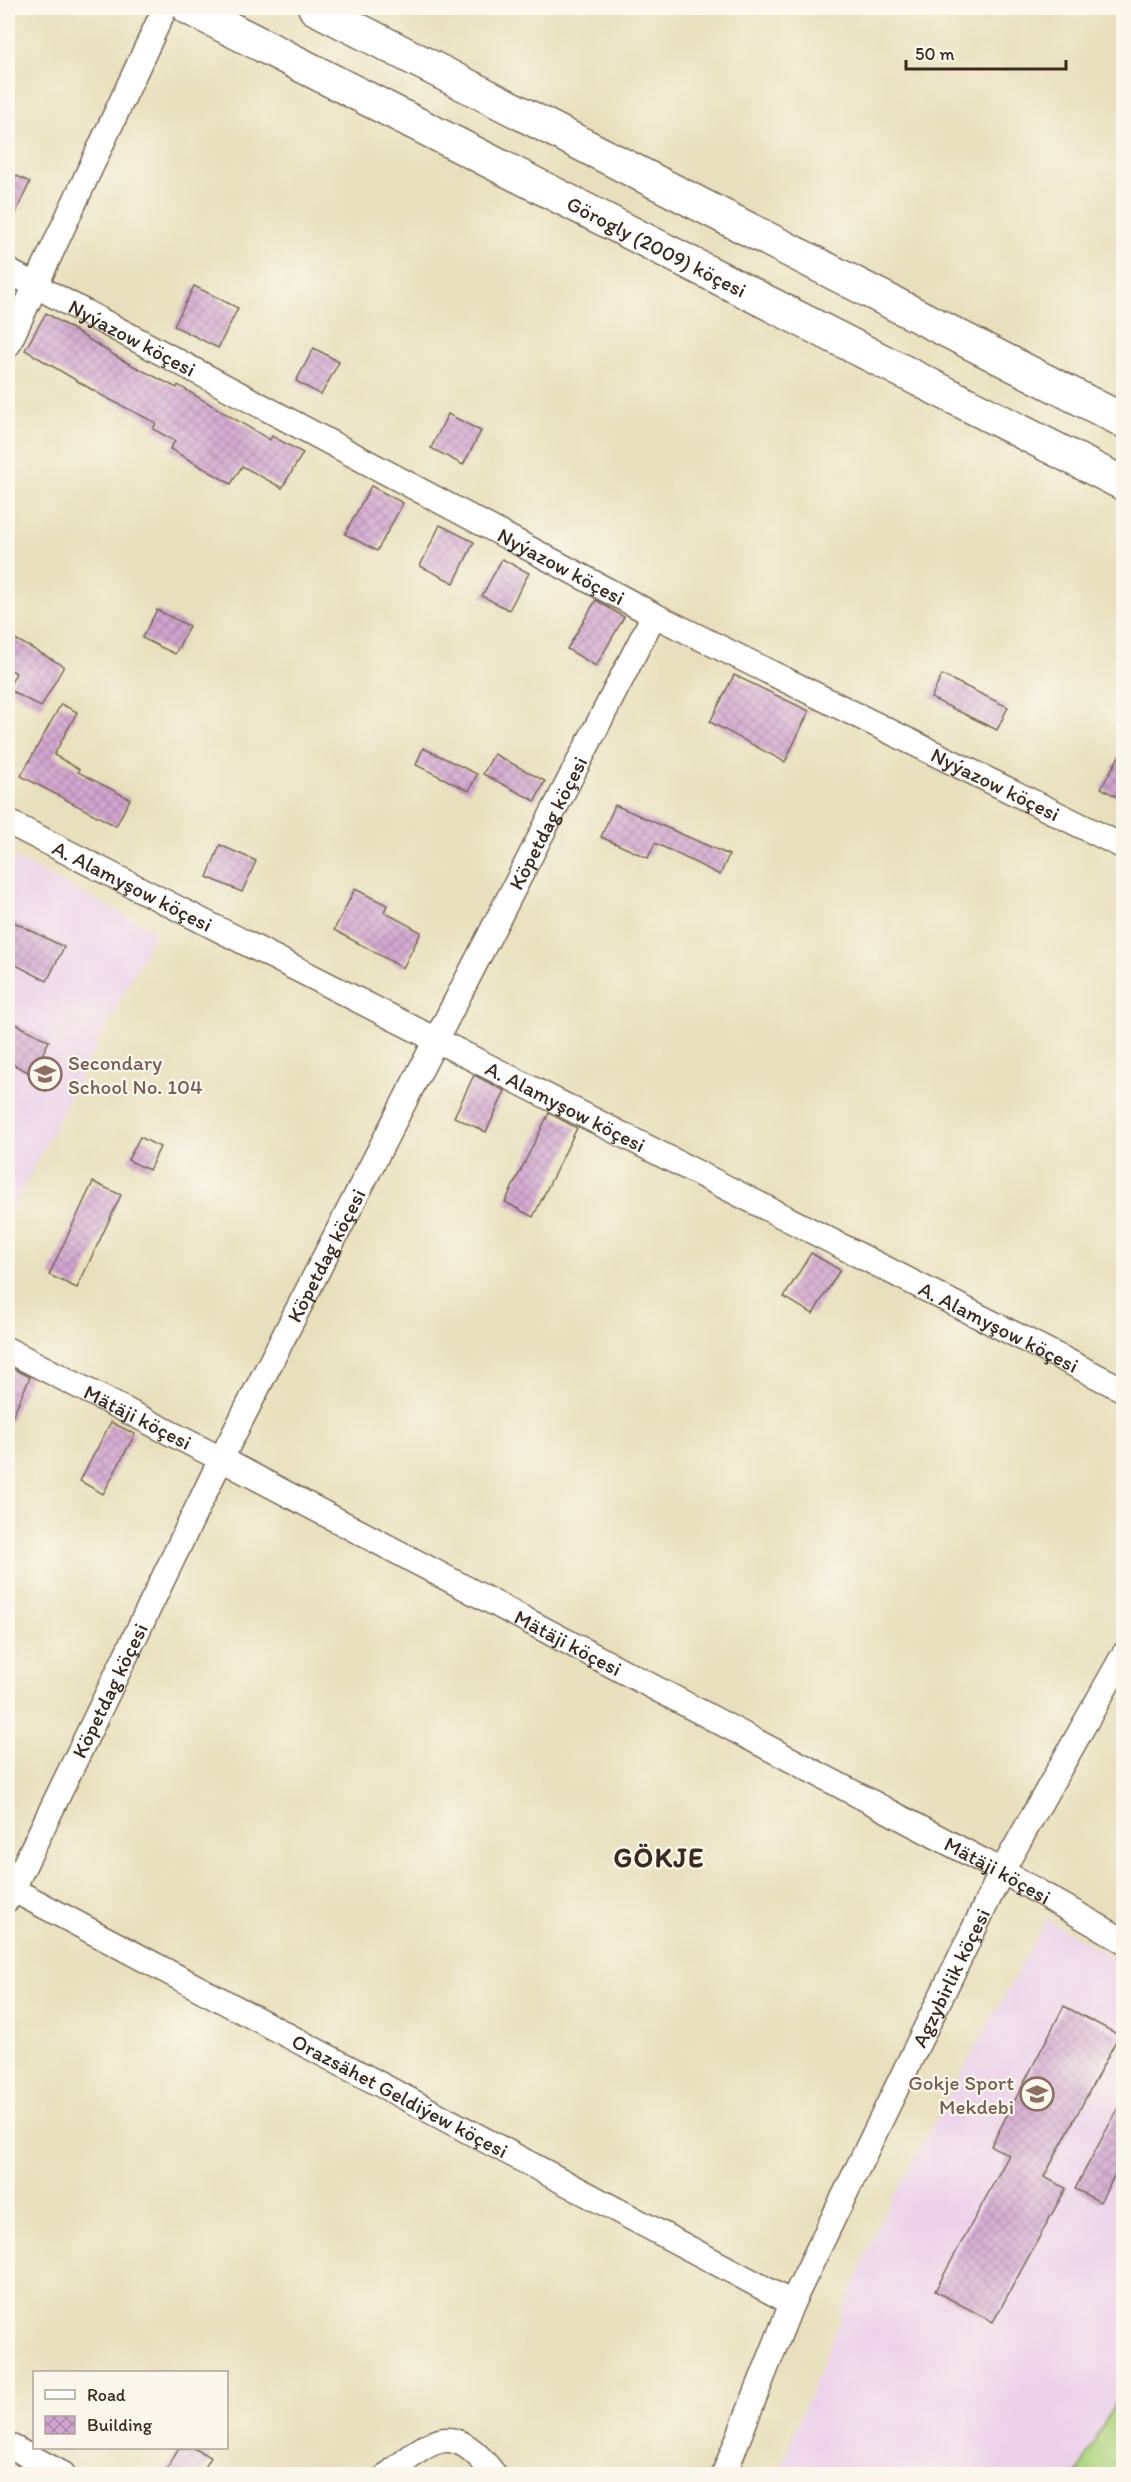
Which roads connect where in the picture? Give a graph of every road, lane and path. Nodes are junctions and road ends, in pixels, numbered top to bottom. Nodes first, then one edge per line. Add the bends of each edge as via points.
1 (165, 8) edge
2 (189, 8) edge
3 (315, 8) edge
4 (8, 271) edge
5 (37, 286) junction
6 (8, 345) edge
7 (1124, 421) edge
8 (1124, 484) edge
9 (654, 615) junction
10 (8, 822) edge
11 (1124, 847) edge
12 (436, 1039) junction
13 (8, 1350) edge
14 (1124, 1390) edge
15 (221, 1459) junction
16 (1124, 1654) edge
17 (1002, 1871) junction
18 (9, 1892) edge
19 (1124, 1941) edge
20 (792, 2303) junction
21 (8, 2445) edge
22 (63, 2475) edge
23 (389, 2475) edge
24 (494, 2475) edge
25 (724, 2475) edge

1 - 5 street
2 - 8 main road, Görogly (2009) köçesi
3 - 7 main road
4 - 5 street, Nyýazow köçesi
5 - 6 street
5 - 9 street, Nyýazow köçesi
9 - 11 street, Nyýazow köçesi
9 - 12 street, Köpetdag köçesi
10 - 12 street, A. Alamyşow köçesi
12 - 14 street, A. Alamyşow köçesi
12 - 15 street, Köpetdag köçesi
13 - 15 street, Mätäji köçesi
15 - 17 street, Mätäji köçesi
15 - 18 street, Köpetdag köçesi
16 - 17 street, Agzybirlik köçesi
17 - 19 street, Mätäji köçesi
17 - 20 street, Agzybirlik köçesi
18 - 20 street, Orazsähet Geldiýew köçesi
20 - 25 street, Agzybirlik köçesi
21 - 22 street
23 - 24 street via 425,2446 449,2440 472,2449

